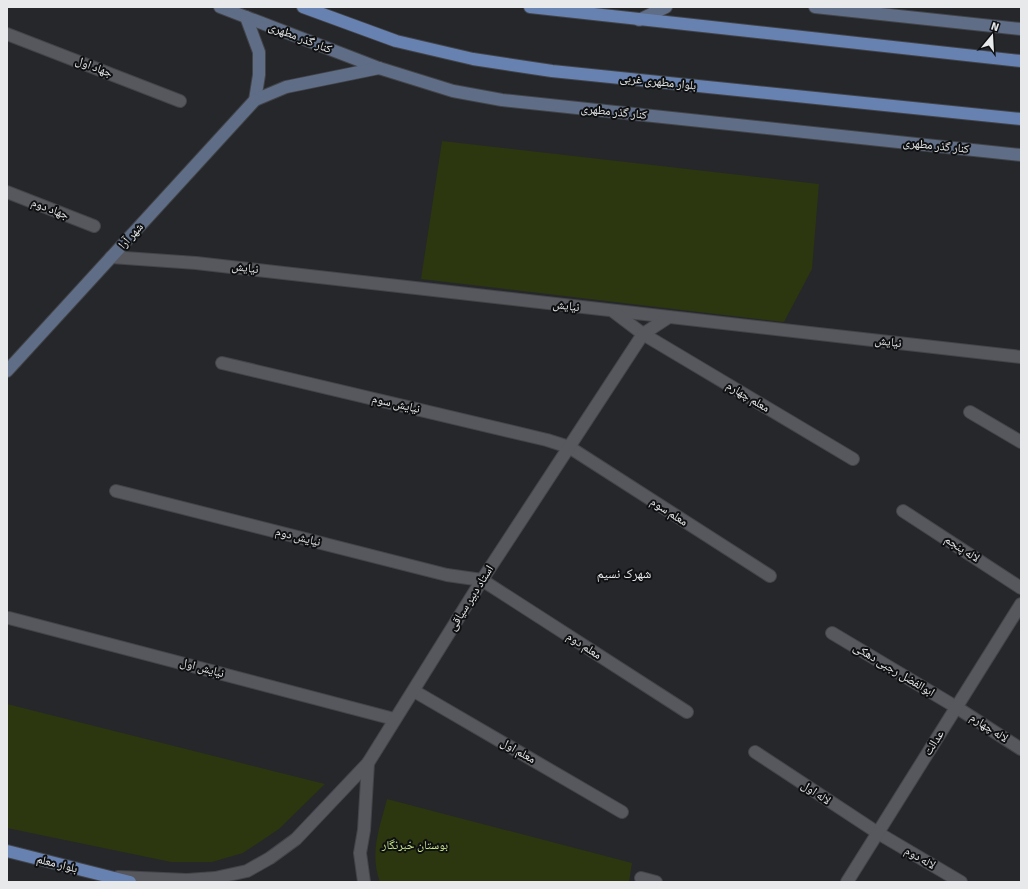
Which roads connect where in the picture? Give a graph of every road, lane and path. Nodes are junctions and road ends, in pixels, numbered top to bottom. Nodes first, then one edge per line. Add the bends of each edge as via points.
1 (220, 7) edge
2 (303, 7) edge
3 (530, 7) edge
4 (666, 7) edge
5 (815, 7) edge
6 (836, 8) edge
7 (246, 17) junction
8 (639, 20) junction
9 (1021, 29) edge
10 (7, 34) edge
11 (1021, 61) edge
12 (379, 68) junction
13 (255, 100) junction
14 (180, 101) dead end
15 (1021, 119) edge
16 (1019, 153) edge
17 (7, 192) edge
18 (94, 226) dead end
19 (112, 257) junction
20 (613, 311) junction
21 (669, 317) junction
22 (643, 334) junction
23 (1021, 358) edge
24 (222, 363) dead end
25 (7, 372) edge
26 (970, 412) dead end
27 (1021, 442) edge
28 (569, 447) junction
29 (853, 459) dead end
30 (116, 491) dead end
31 (903, 511) dead end
32 (770, 576) dead end
33 (482, 580) junction
34 (1021, 588) edge
35 (1021, 604) edge
36 (9, 618) dead end
37 (832, 633) dead end
38 (414, 690) junction
39 (956, 707) junction
40 (687, 712) dead end
41 (394, 719) junction
42 (1021, 749) edge
43 (755, 752) dead end
44 (368, 763) junction
45 (622, 812) dead end
46 (878, 833) junction
47 (7, 851) edge
48 (108, 877) junction
49 (641, 878) dead end
50 (130, 882) edge
51 (364, 882) edge
52 (656, 882) edge
53 (847, 882) edge
54 (961, 882) edge

1 - 7 street, کنار گذر مطهری
2 - 15 main road, بلوار مطهری غربی via 396,40 473,59 552,71
3 - 8 main road
4 - 8 street
5 - 6 street
6 - 9 street
7 - 12 street, کنار گذر مطهری
7 - 13 street via 259,52
8 - 11 main road
10 - 14 street, جهاد اول
12 - 13 street via 286,86
12 - 16 street, کنار گذر مطهری via 453,91 502,100
13 - 19 street, شهر آرا
17 - 18 street, جهاد دوم
19 - 20 street, نيايش via 196,263
19 - 25 street, شهر آرا
20 - 21 street, نيايش
20 - 22 street, معلم چهارم
21 - 22 street
21 - 23 street, نيايش
22 - 28 street, استاد دبیر سیاقی
22 - 29 street, معلم چهارم
24 - 28 street, نیایش سوم
26 - 27 street
28 - 32 street, معلم سوم
28 - 33 street, استاد دبیر سیاقی
30 - 33 street, نیایش دوم via 447,576
31 - 34 street, لاله پنجم
33 - 38 street, استاد دبیر سیاقی
33 - 40 street, معلم دوم
35 - 39 street, عدالت
36 - 41 street, نیایش اول
37 - 39 street, ابوالفضل رجبی دهکی
38 - 41 street, استاد دبیر سیاقی
38 - 45 street, معلم اول
39 - 42 street, لاله چهارم
39 - 46 street, عدالت
41 - 44 street, استاد دبیر سیاقی
43 - 46 street, لاله اول
44 - 48 street via 296,839 247,871 215,878 187,880
44 - 51 street, استاد دبیر سیاقی via 360,853
46 - 53 street, عدالت
46 - 54 street, لاله دوم
47 - 48 main road, بلوار معلم
48 - 50 main road, بلوار معلم
49 - 52 street

